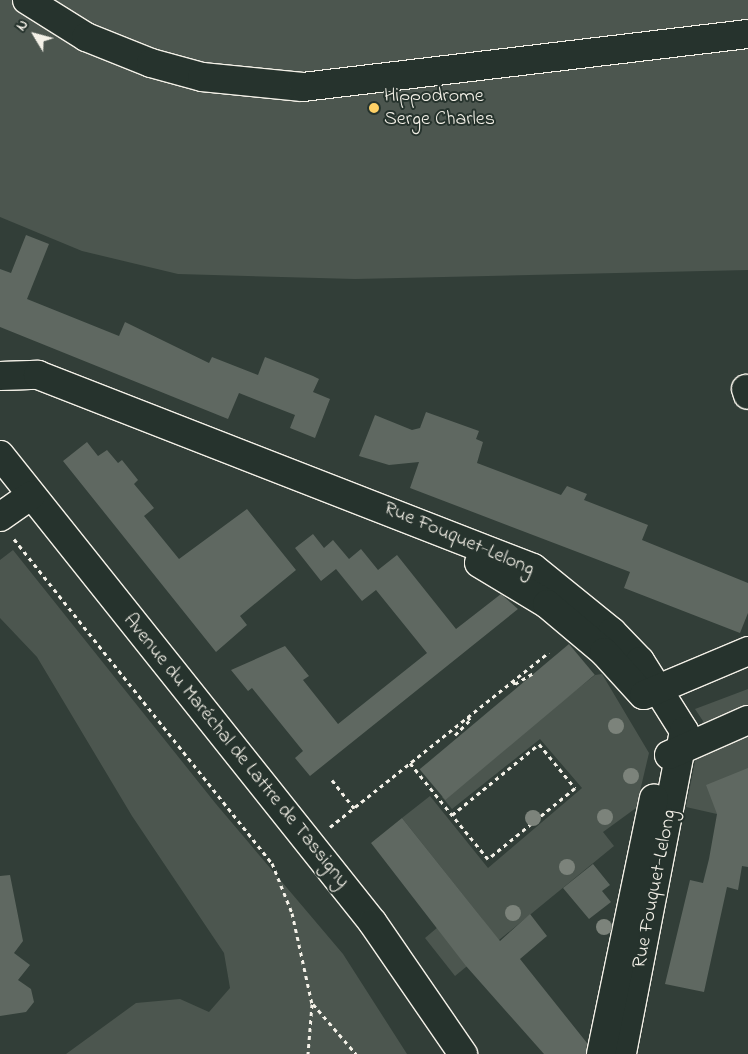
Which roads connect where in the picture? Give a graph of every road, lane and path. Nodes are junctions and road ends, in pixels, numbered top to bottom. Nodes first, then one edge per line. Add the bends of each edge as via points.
1 (27, 0) edge
2 (748, 34) edge
3 (3, 376) edge
4 (0, 455) edge
5 (31, 495) junction
6 (4, 524) edge
7 (748, 651) edge
8 (549, 652) dead end
9 (533, 673) dead end
10 (513, 681) junction
11 (650, 691) junction
12 (468, 717) junction
13 (748, 720) edge
14 (455, 735) dead end
15 (673, 753) junction
16 (410, 763) junction
17 (332, 780) dead end
18 (354, 808) junction
19 (452, 815) junction
20 (310, 843) junction
21 (312, 1004) junction
22 (308, 1054) edge
23 (356, 1054) edge
24 (463, 1054) edge
25 (601, 1054) edge
26 (622, 1054) edge

1 - 2 street via 86,37 151,63 202,77 303,87 364,84
3 - 11 street, Rue Fouquet-Lelong via 32,392 505,575
4 - 5 street, Avenue du Maréchal de Lattre de Tassigny
5 - 6 street
5 - 20 street, Avenue du Maréchal de Lattre de Tassigny
6 - 21 path via 272,863 292,913
7 - 11 street
8 - 10 path
9 - 10 path via 515,684
10 - 12 path
11 - 15 street, Rue Fouquet-Lelong
12 - 14 path via 470,720
12 - 16 path
13 - 15 street
15 - 25 street, Rue Fouquet-Lelong
15 - 26 street, Rue Fouquet-Lelong
16 - 18 path
16 - 19 path
17 - 18 path
18 - 20 path
19 - 19 path via 539,744 576,788 488,859
20 - 24 street, Avenue du Maréchal de Lattre de Tassigny via 408,970
21 - 22 path
21 - 23 path

